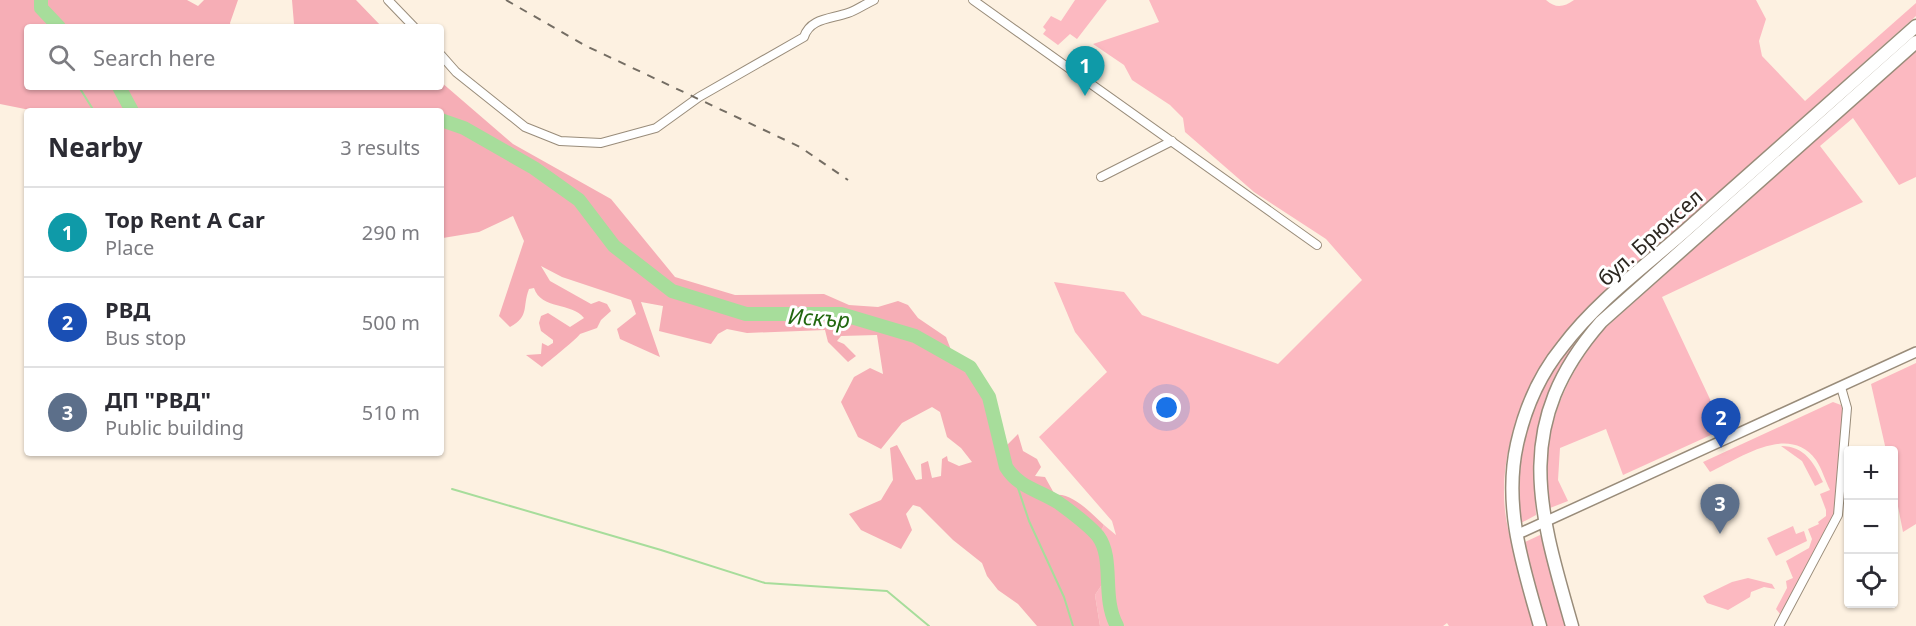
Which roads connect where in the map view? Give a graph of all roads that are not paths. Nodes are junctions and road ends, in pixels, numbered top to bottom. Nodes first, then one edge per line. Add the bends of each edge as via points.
1 (388, 0) edge
2 (874, 0) edge
3 (973, 0) edge
4 (411, 24) edge
5 (1916, 26) edge
6 (1916, 42) edge
7 (444, 58) edge
8 (1865, 79) junction
9 (1172, 141) junction
10 (1101, 177) dead end
11 (1317, 245) dead end
12 (1916, 352) edge
13 (1841, 387) junction
14 (1544, 523) junction
15 (1516, 535) junction
16 (1540, 626) edge
17 (1572, 626) edge
18 (1779, 626) edge

1 - 4 street
2 - 7 street via 814,22 804,37 699,97 656,128 601,143 560,141 525,127
3 - 9 street
5 - 8 main road, бул. Брюксел
6 - 8 main road, бул. Брюксел
8 - 14 main road, бул. Брюксел via 1601,322 1580,347 1557,387 1542,441 1539,479
8 - 15 main road, бул. Брюксел via 1615,293 1560,349 1530,402 1517,446 1512,500
9 - 10 street
9 - 11 street
12 - 13 street
13 - 14 street
13 - 18 street via 1847,408 1838,515
14 - 15 street
14 - 17 main road, бул. Брюксел
15 - 16 main road, бул. Брюксел

